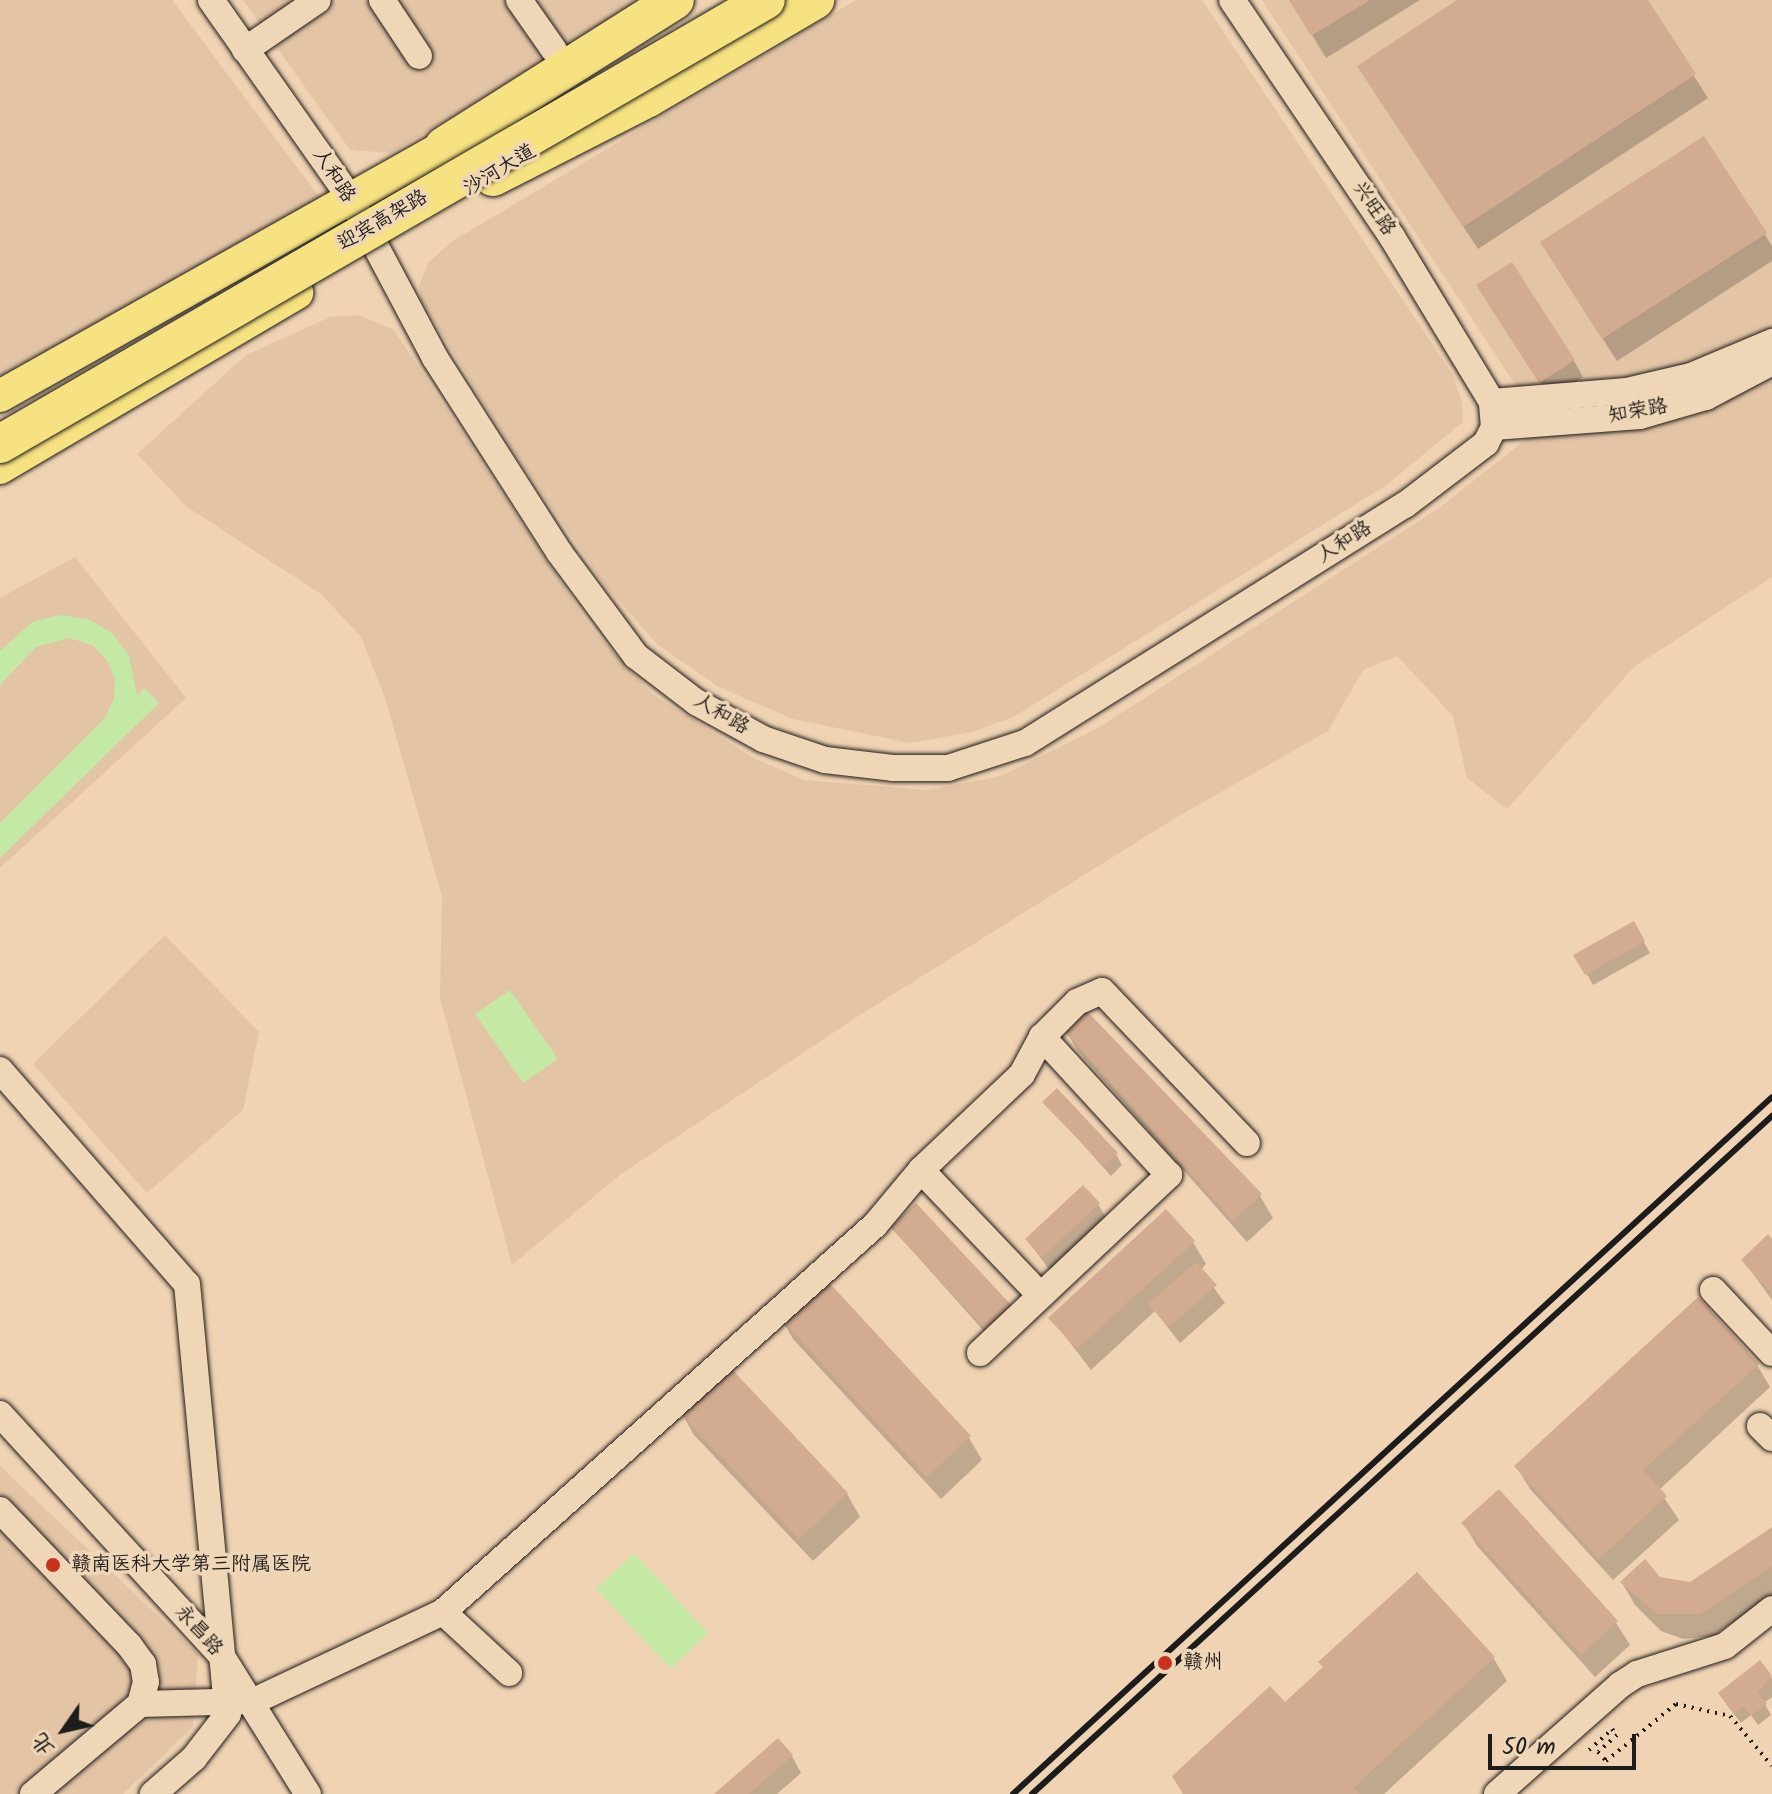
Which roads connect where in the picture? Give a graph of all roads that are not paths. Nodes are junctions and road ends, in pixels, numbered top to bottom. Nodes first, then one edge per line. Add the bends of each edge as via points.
1 (211, 0) edge
2 (318, 0) edge
3 (382, 0) edge
4 (519, 0) edge
5 (675, 0) edge
6 (694, 0) edge
7 (721, 0) edge
8 (766, 0) edge
9 (795, 0) edge
10 (815, 0) edge
11 (1232, 0) edge
12 (245, 50) junction
13 (554, 50) dead end
14 (419, 56) dead end
15 (444, 146) junction
16 (469, 189) junction
17 (349, 196) junction
18 (375, 247) junction
19 (1772, 342) edge
20 (1772, 362) edge
21 (0, 396) edge
22 (1493, 414) junction
23 (0, 419) edge
24 (0, 444) edge
25 (0, 468) edge
26 (1042, 1037) junction
27 (0, 1070) edge
28 (1247, 1143) dead end
29 (921, 1170) junction
30 (1713, 1290) dead end
31 (1040, 1295) junction
32 (980, 1353) dead end
33 (1772, 1353) edge
34 (0, 1414) edge
35 (0, 1510) edge
36 (1772, 1609) edge
37 (443, 1612) junction
38 (221, 1655) junction
39 (509, 1673) dead end
40 (254, 1701) junction
41 (228, 1703) junction
42 (140, 1704) junction
43 (33, 1794) edge
44 (153, 1794) edge
45 (308, 1794) edge
46 (1497, 1794) edge

1 - 12 street, 人和路
2 - 12 street
3 - 14 street
4 - 13 street
5 - 15 highway
6 - 15 main road
7 - 23 highway, 迎宾高架路
8 - 24 highway, 迎宾高架路, bridge
9 - 16 main road, 沙河大道
10 - 16 highway via 648,98
11 - 22 street, 兴旺路 via 1392,237
12 - 17 street, 人和路
15 - 17 main road
16 - 18 main road, 沙河大道
17 - 18 street, 人和路
17 - 21 main road
18 - 22 street, 人和路 via 435,358 550,539 636,656 696,702 763,739 825,760 948,768 1025,743 1405,505 1486,443
18 - 25 main road, 沙河大道
19 - 22 street, 知荣路 via 1691,376
20 - 22 street, 知荣路 via 1706,397 1640,416
26 - 28 street via 1077,1002 1102,991
26 - 29 street via 1022,1074
26 - 31 street via 1169,1175
27 - 38 street via 187,1284
29 - 31 street
29 - 37 street via 875,1225
30 - 33 street
31 - 32 street
34 - 38 street, 永昌路
35 - 42 street via 136,1655 146,1682
36 - 46 street via 1725,1646 1637,1674 1620,1685
37 - 39 street
37 - 40 street
38 - 40 street, 永昌路
38 - 41 street
40 - 41 street
40 - 45 street, 永昌路
41 - 42 street
41 - 44 street via 222,1728
42 - 43 street

